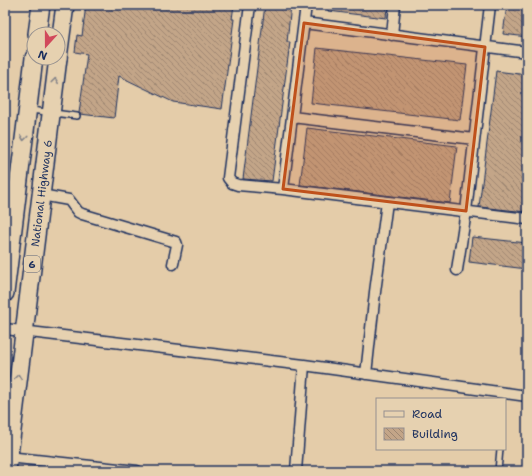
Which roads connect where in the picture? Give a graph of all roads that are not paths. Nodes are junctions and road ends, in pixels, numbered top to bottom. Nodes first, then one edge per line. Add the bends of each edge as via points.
1 (41, 5) edge
2 (64, 5) edge
3 (250, 5) edge
4 (306, 5) edge
5 (395, 5) edge
6 (490, 5) edge
7 (304, 23) junction
8 (38, 26) edge
9 (62, 26) edge
10 (392, 35) junction
11 (485, 47) junction
12 (527, 52) edge
13 (33, 66) edge
14 (57, 66) edge
15 (28, 110) junction
16 (51, 112) junction
17 (77, 116) dead end
18 (292, 117) junction
19 (474, 139) junction
20 (283, 189) junction
21 (41, 194) junction
22 (387, 202) junction
23 (466, 212) junction
24 (527, 219) edge
25 (174, 264) dead end
26 (457, 270) dead end
27 (5, 293) edge
28 (5, 329) edge
29 (24, 331) junction
30 (304, 365) junction
31 (366, 374) junction
32 (505, 396) edge
33 (527, 396) edge
34 (500, 450) edge
35 (7, 464) edge
36 (137, 471) edge
37 (296, 471) edge
38 (498, 471) edge

1 - 8 highway
2 - 9 highway, National Highway 6 / 6
3 - 20 street via 228,178 238,186
4 - 7 street
5 - 10 street
6 - 11 street
7 - 10 street
7 - 18 street
10 - 11 street
11 - 12 street
11 - 19 street
13 - 15 highway, National Highway 6 / 6
16 -> 14 highway, National Highway 6 / 6
15 - 16 lane
15 -> 27 highway, National Highway 6 / 6
16 - 17 lane
16 - 21 highway, National Highway 6 / 6
18 - 19 street
18 - 20 street
19 - 23 street
20 - 22 street
21 - 25 street via 69,200 82,214 176,242
21 - 29 highway, National Highway 6 / 6
22 - 23 street
22 - 31 street
23 - 24 street
23 - 26 street
28 - 29 street
29 - 30 street
35 -> 29 highway, National Highway 6 / 6
30 - 31 street
30 - 37 street
31 - 32 street
32 - 33 street
34 - 38 lane
35 - 36 street

